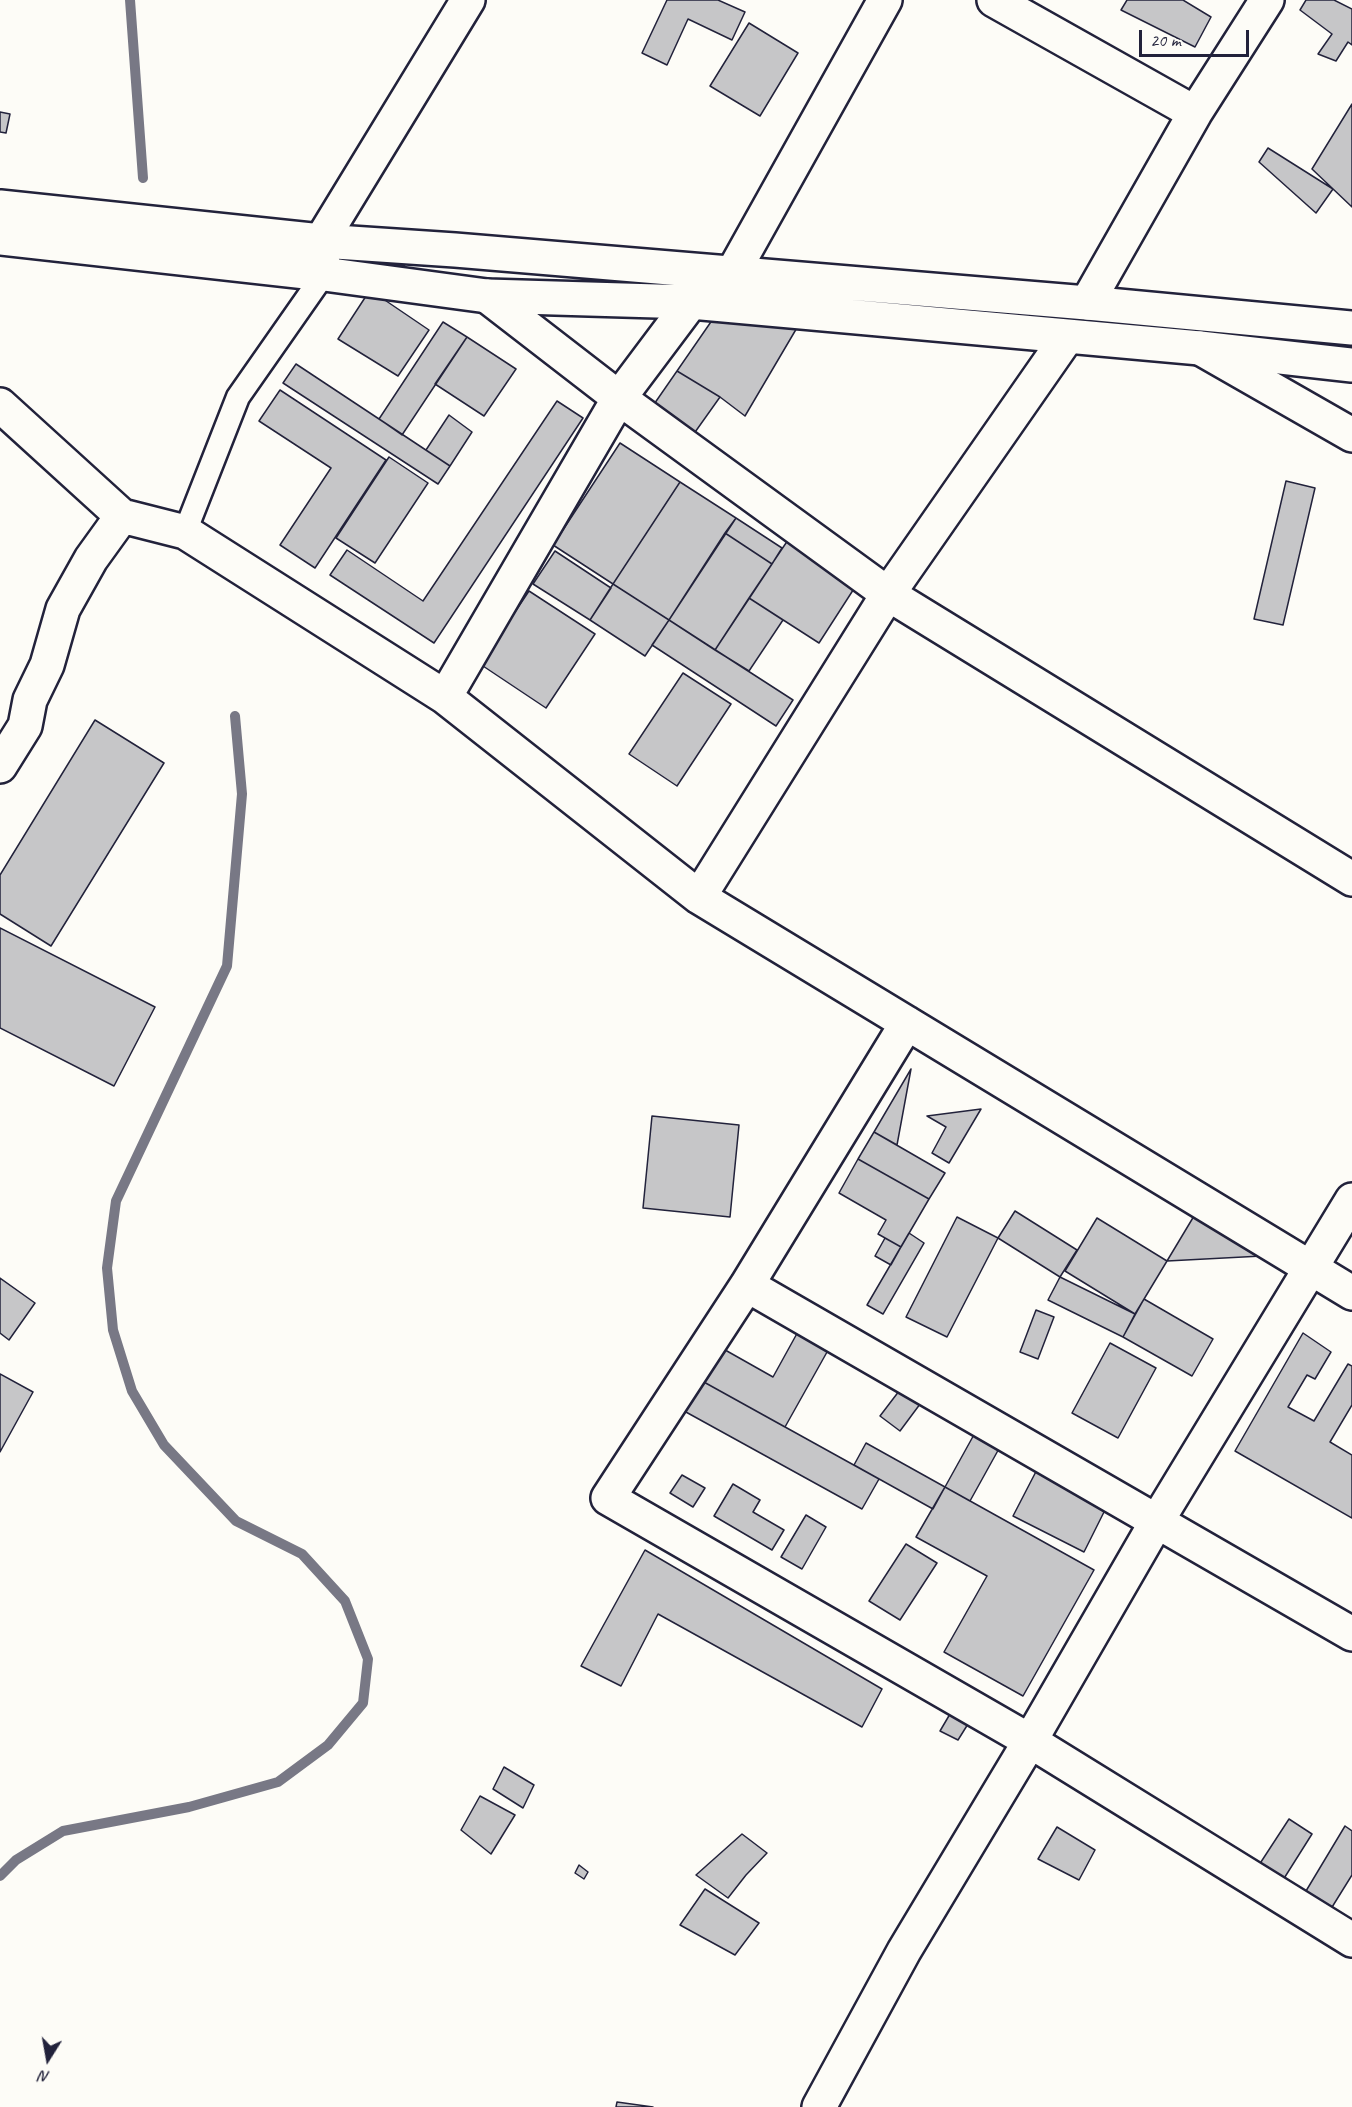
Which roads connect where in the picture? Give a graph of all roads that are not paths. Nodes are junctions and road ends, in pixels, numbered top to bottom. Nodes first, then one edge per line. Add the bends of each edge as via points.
1 (468, 0) edge
2 (885, 0) edge
3 (994, 0) edge
4 (1267, 0) edge
5 (1195, 112) junction
6 (0, 207) edge
7 (0, 238) edge
8 (321, 242) junction
9 (324, 274) junction
10 (732, 274) junction
11 (487, 296) junction
12 (691, 302) junction
13 (1087, 303) junction
14 (1352, 328) edge
15 (1067, 337) junction
16 (1200, 348) junction
17 (1352, 365) edge
18 (619, 398) junction
19 (0, 405) edge
20 (1352, 435) edge
21 (122, 516) junction
22 (184, 532) junction
23 (888, 594) junction
24 (446, 697) junction
25 (0, 766) edge
26 (1352, 879) edge
27 (699, 897) junction
28 (907, 1023) junction
29 (1352, 1200) edge
30 (1311, 1269) junction
31 (747, 1285) junction
32 (1352, 1293) edge
33 (1157, 1521) junction
34 (1352, 1634) edge
35 (1030, 1741) junction
36 (1352, 1940) edge
37 (819, 2107) edge

1 - 8 street
2 - 10 street
3 - 5 street
4 - 5 street
5 - 13 street
6 - 8 street
7 - 9 street
8 - 9 street
8 - 10 street
9 - 11 street
9 - 22 lane via 238,397
10 - 12 street
10 - 13 street
11 - 12 street
11 - 18 street
12 - 15 street
12 - 18 street
13 - 14 street
15 - 16 street
15 - 23 street
16 - 17 street
16 - 20 street
18 - 23 street
18 - 24 street
19 - 21 street
21 - 22 street
21 - 25 street via 91,559 63,609 47,665 30,700 25,726
22 - 24 street
23 - 26 street
23 - 27 street
24 - 27 street
27 - 28 street
28 - 30 street
28 - 31 street
29 - 30 street
30 - 32 street
30 - 33 street
31 - 33 street
31 - 35 street via 608,1498
33 - 34 street
33 - 35 street
35 - 36 street
35 - 37 street via 904,1951

